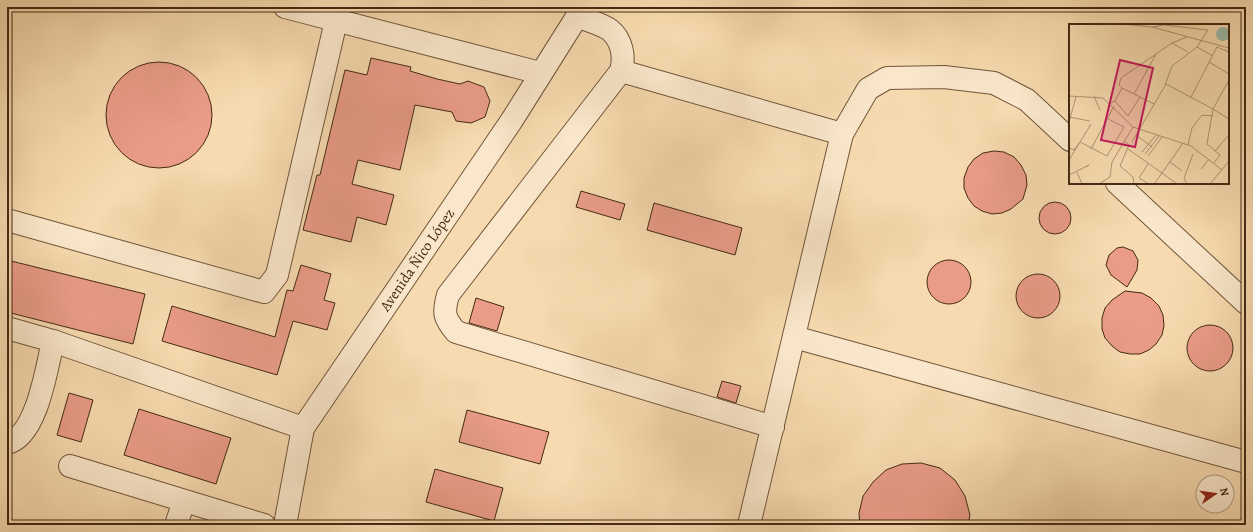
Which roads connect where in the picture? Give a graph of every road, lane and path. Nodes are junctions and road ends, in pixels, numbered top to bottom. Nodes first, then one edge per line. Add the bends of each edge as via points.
1 (285, 7) edge
2 (580, 12) edge
3 (336, 21) junction
4 (620, 71) junction
5 (540, 73) junction
6 (842, 134) junction
7 (1069, 139) edge
8 (1118, 184) edge
9 (7, 220) edge
10 (1246, 302) edge
11 (7, 328) edge
12 (794, 337) junction
13 (53, 341) junction
14 (772, 427) junction
15 (303, 428) junction
16 (7, 443) edge
17 (1246, 462) edge
18 (70, 466) dead end
19 (184, 501) junction
20 (176, 525) edge
21 (264, 525) edge
22 (284, 525) edge
23 (749, 525) edge

1 - 3 street
2 - 4 street via 610,30 620,42 624,61
2 - 5 street, Avenida Ñico López
3 - 5 street
3 - 9 street via 277,275 264,292
4 - 6 street
4 - 14 street via 448,295 445,308 447,321 456,332
5 - 15 street, Avenida Ñico López via 512,120
6 - 7 street via 868,89 887,78 944,77 994,83 1027,100
6 - 12 street
8 - 10 street
11 - 13 street
12 - 14 street
12 - 17 street
13 - 15 street
13 - 16 street via 36,413 26,429
14 - 23 street
15 - 22 street, Avenida Ñico López
18 - 19 street
19 - 20 street
19 - 21 street

